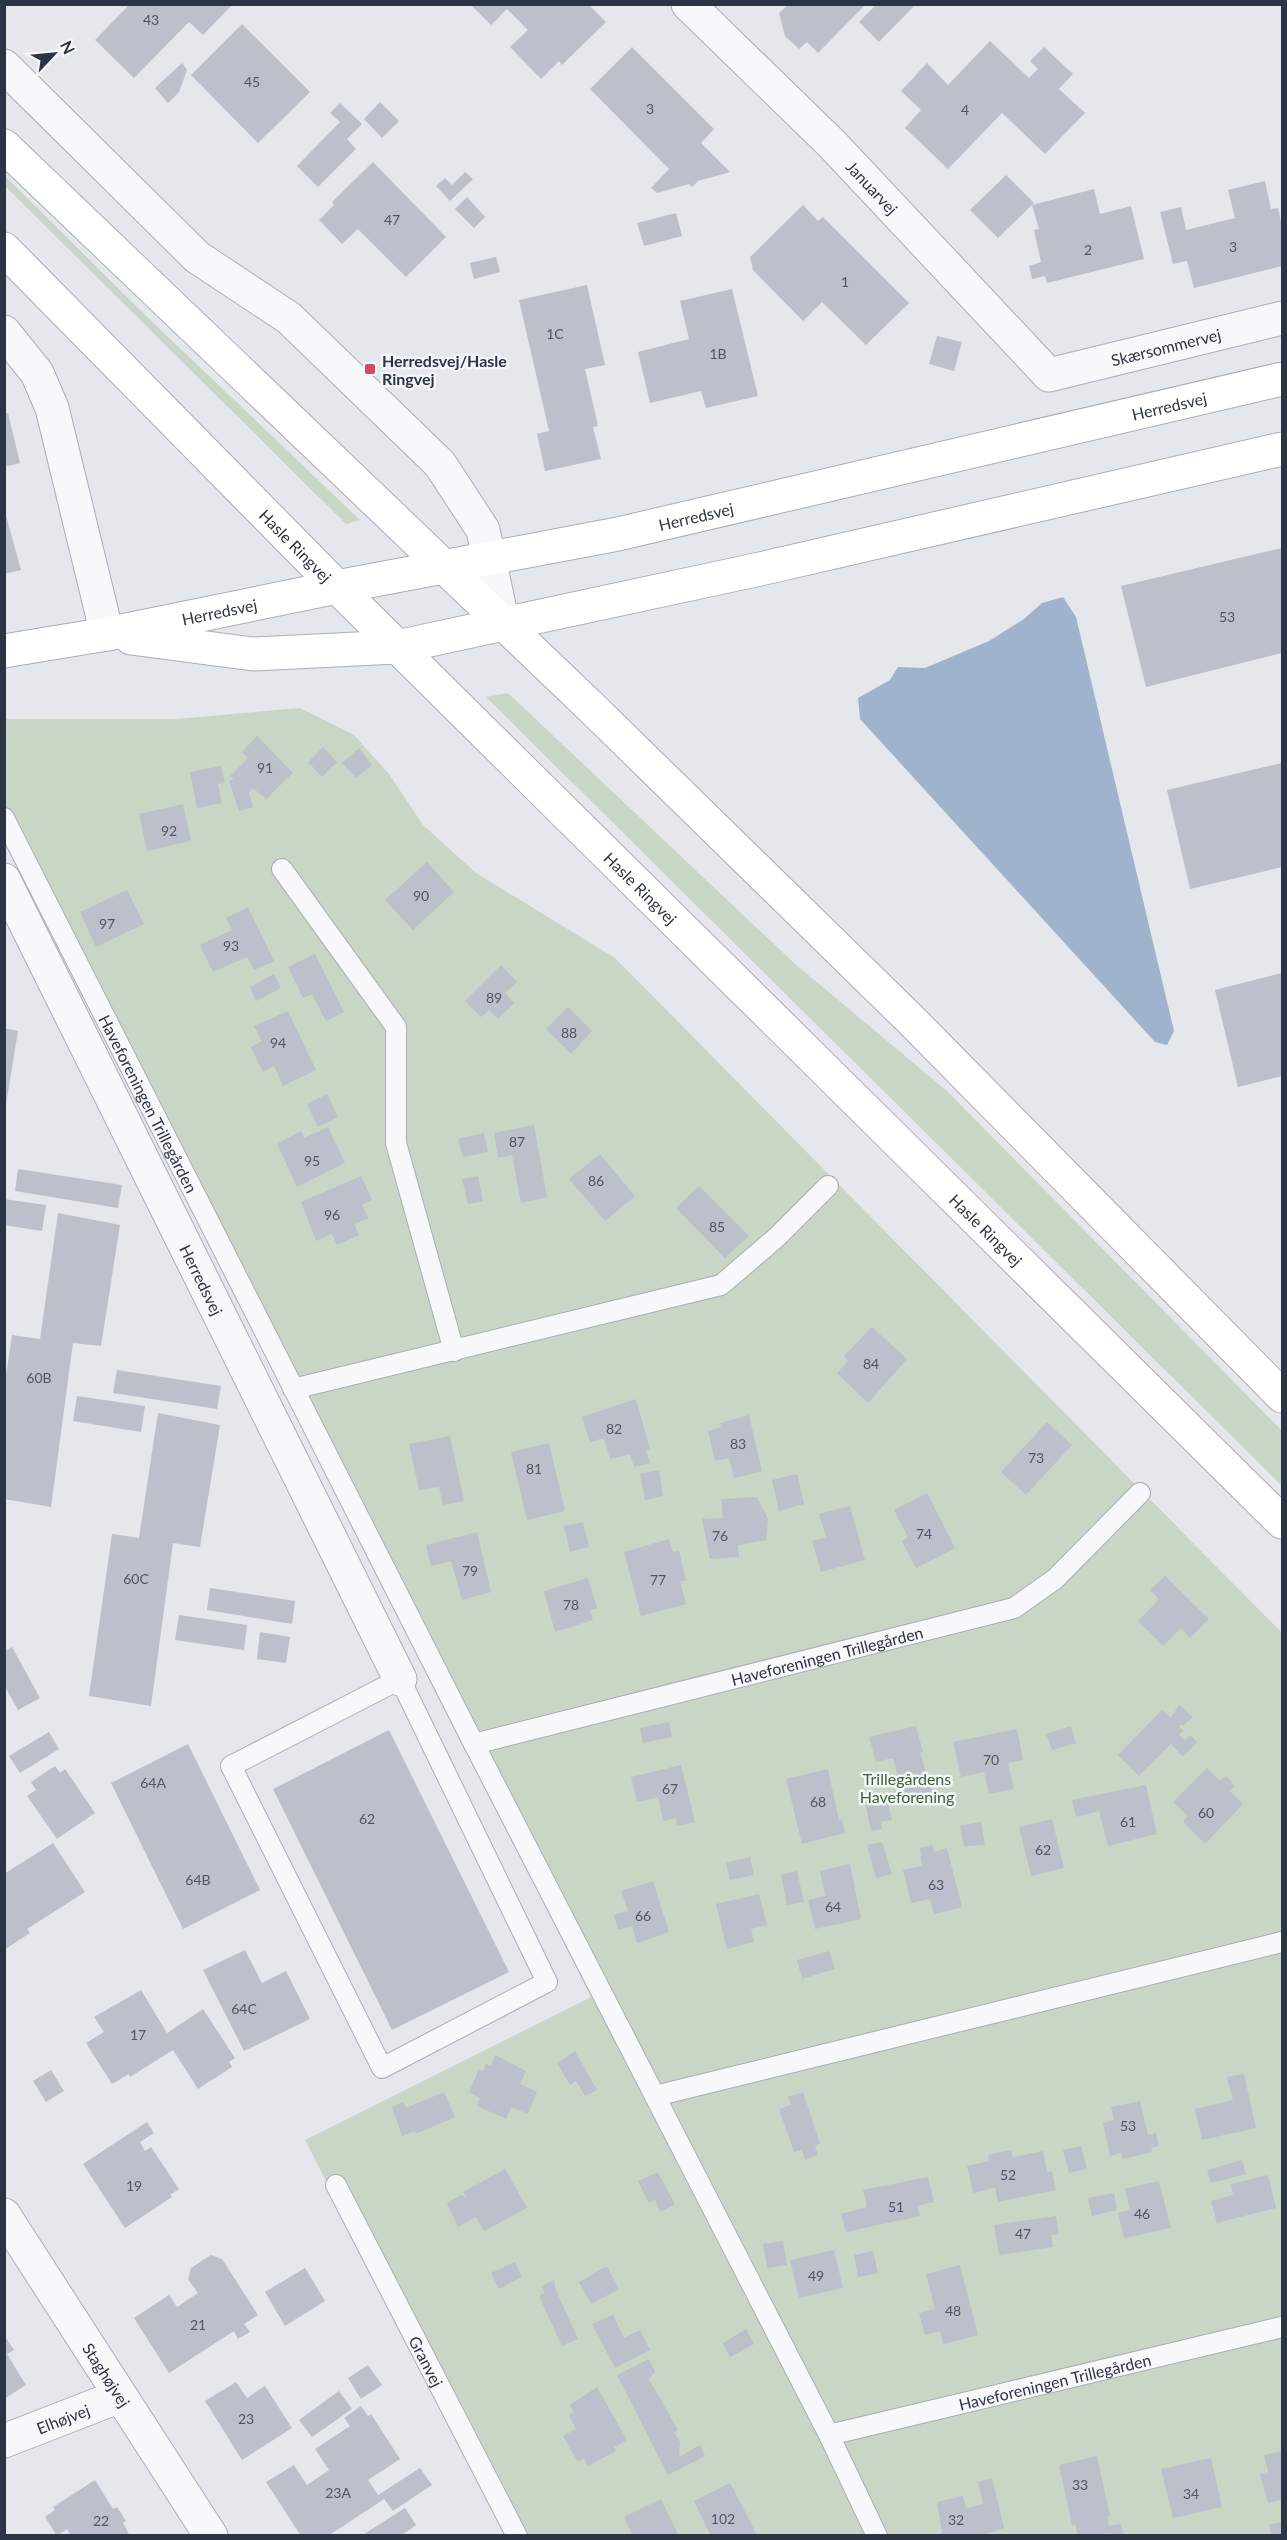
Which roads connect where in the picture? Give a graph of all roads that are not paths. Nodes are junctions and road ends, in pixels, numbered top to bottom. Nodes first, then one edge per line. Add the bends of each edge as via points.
1 (688, 4) edge
2 (4, 66) edge
3 (4, 146) edge
4 (4, 249) edge
5 (1282, 318) edge
6 (4, 332) edge
7 (1049, 375) joint
8 (1282, 379) edge
9 (1282, 449) edge
10 (490, 558) junction
11 (443, 567) junction
12 (337, 587) junction
13 (503, 624) junction
14 (106, 634) junction
15 (397, 647) junction
16 (4, 651) edge
17 (4, 818) edge
18 (282, 868) dead end
19 (4, 880) edge
20 (828, 1186) dead end
21 (454, 1351) junction
22 (293, 1389) junction
23 (1282, 1396) edge
24 (1140, 1493) dead end
25 (1282, 1522) edge
26 (400, 1679) junction
27 (474, 1744) junction
28 (1282, 1942) edge
29 (655, 2096) junction
30 (336, 2185) dead end
31 (4, 2215) edge
32 (1282, 2327) edge
33 (120, 2396) junction
34 (829, 2435) junction
35 (4, 2442) edge
36 (211, 2535) edge
37 (517, 2535) edge
38 (877, 2535) edge

1 - 7 street, Januarvej via 832,144
2 - 10 street via 197,257 289,318 440,464 483,530
3 - 11 main road
4 - 12 main road, Hasle Ringvej
5 - 7 street, Skærsommervej
6 - 14 street via 37,373 52,408
8 - 10 main road, Herredsvej via 618,534
9 - 13 main road, Herredsvej
10 - 11 main road, Herredsvej
10 - 13 street
11 - 12 main road, Herredsvej
11 - 13 main road
12 - 14 main road, Herredsvej
12 - 15 main road, Hasle Ringvej
13 - 15 main road, Herredsvej
13 - 23 main road via 911,1020
14 - 15 main road, Herredsvej via 253,654
14 - 16 main road, Herredsvej
15 - 25 main road, Hasle Ringvej
17 - 22 lane, Haveforeningen Trillegården
18 - 21 lane via 396,1028 396,1143
19 - 26 street, Herredsvej
20 - 21 lane via 721,1285
21 - 22 lane
22 - 27 lane, Haveforeningen Trillegården
24 - 27 lane, Haveforeningen Trillegården via 1055,1579 1014,1608
26 - 26 lane via 547,1982 382,2068 231,1766
27 - 29 lane, Haveforeningen Trillegården
28 - 29 lane
29 - 34 lane, Haveforeningen Trillegården
30 - 37 lane, Granvej
31 - 33 street, Staghøjvej
32 - 34 lane, Haveforeningen Trillegården
33 - 35 street, Elhøjvej
33 - 36 street, Staghøjvej
34 - 38 lane, Haveforeningen Trillegården

